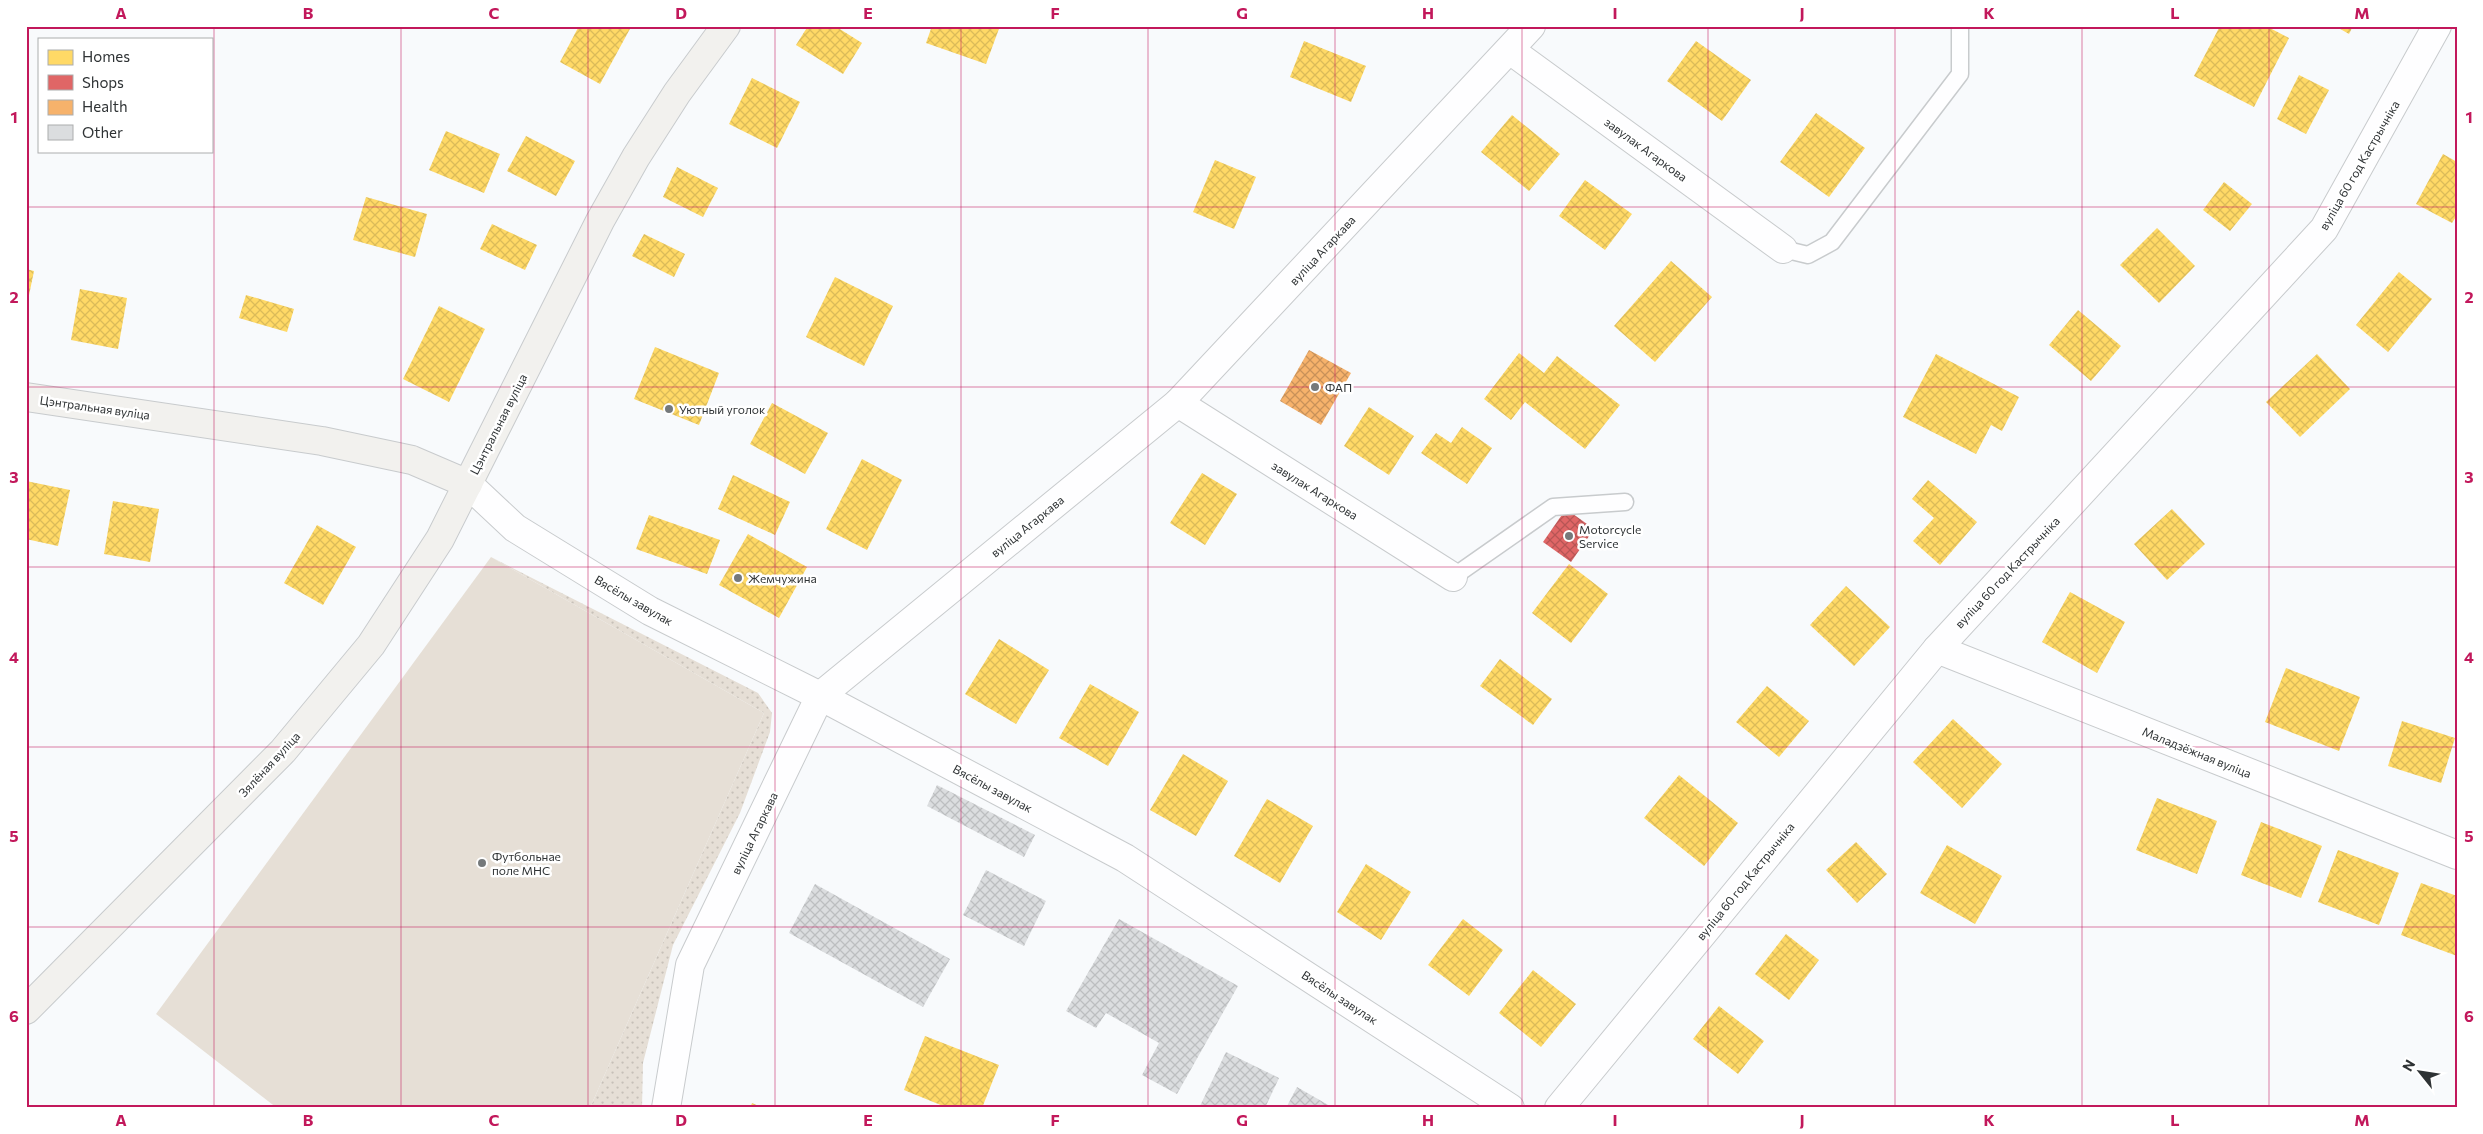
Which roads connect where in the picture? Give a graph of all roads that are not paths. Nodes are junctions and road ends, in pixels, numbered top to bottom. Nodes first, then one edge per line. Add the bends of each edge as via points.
1 (726, 26) edge
2 (1531, 26) edge
3 (1960, 26) edge
4 (2437, 26) edge
5 (1510, 50) junction
6 (1783, 249) joint
7 (26, 397) edge
8 (1178, 403) junction
9 (468, 484) junction
10 (1625, 502) dead end
11 (1453, 577) joint
12 (1937, 649) junction
13 (820, 696) junction
14 (2457, 855) edge
15 (26, 1010) edge
16 (666, 1108) edge
17 (1510, 1108) edge
18 (1558, 1108) edge

1 - 9 street, Цэнтральная вуліца via 636,157 600,221
2 - 5 street, вуліца Агаркава
3 - 6 lane via 1960,74 1832,242 1808,255
4 - 12 street, вуліца 60 год Кастрычніка via 2324,229
5 - 6 street, завулак Агаркова
5 - 8 street, вуліца Агаркава
7 - 9 street, Цэнтральная вуліца via 322,441 412,460
8 - 11 street, завулак Агаркова
8 - 13 street, вуліца Агаркава
9 - 13 street, Вясёлы завулак via 515,528 650,611
9 - 15 street, Зялёная вуліца via 407,593 329,698 277,758
10 - 11 lane via 1553,507
12 - 14 street, Маладзёжная вуліца
12 - 18 street, вуліца 60 год Кастрычніка
13 - 16 street, вуліца Агаркава via 690,965
13 - 17 street, Вясёлы завулак via 1125,858

